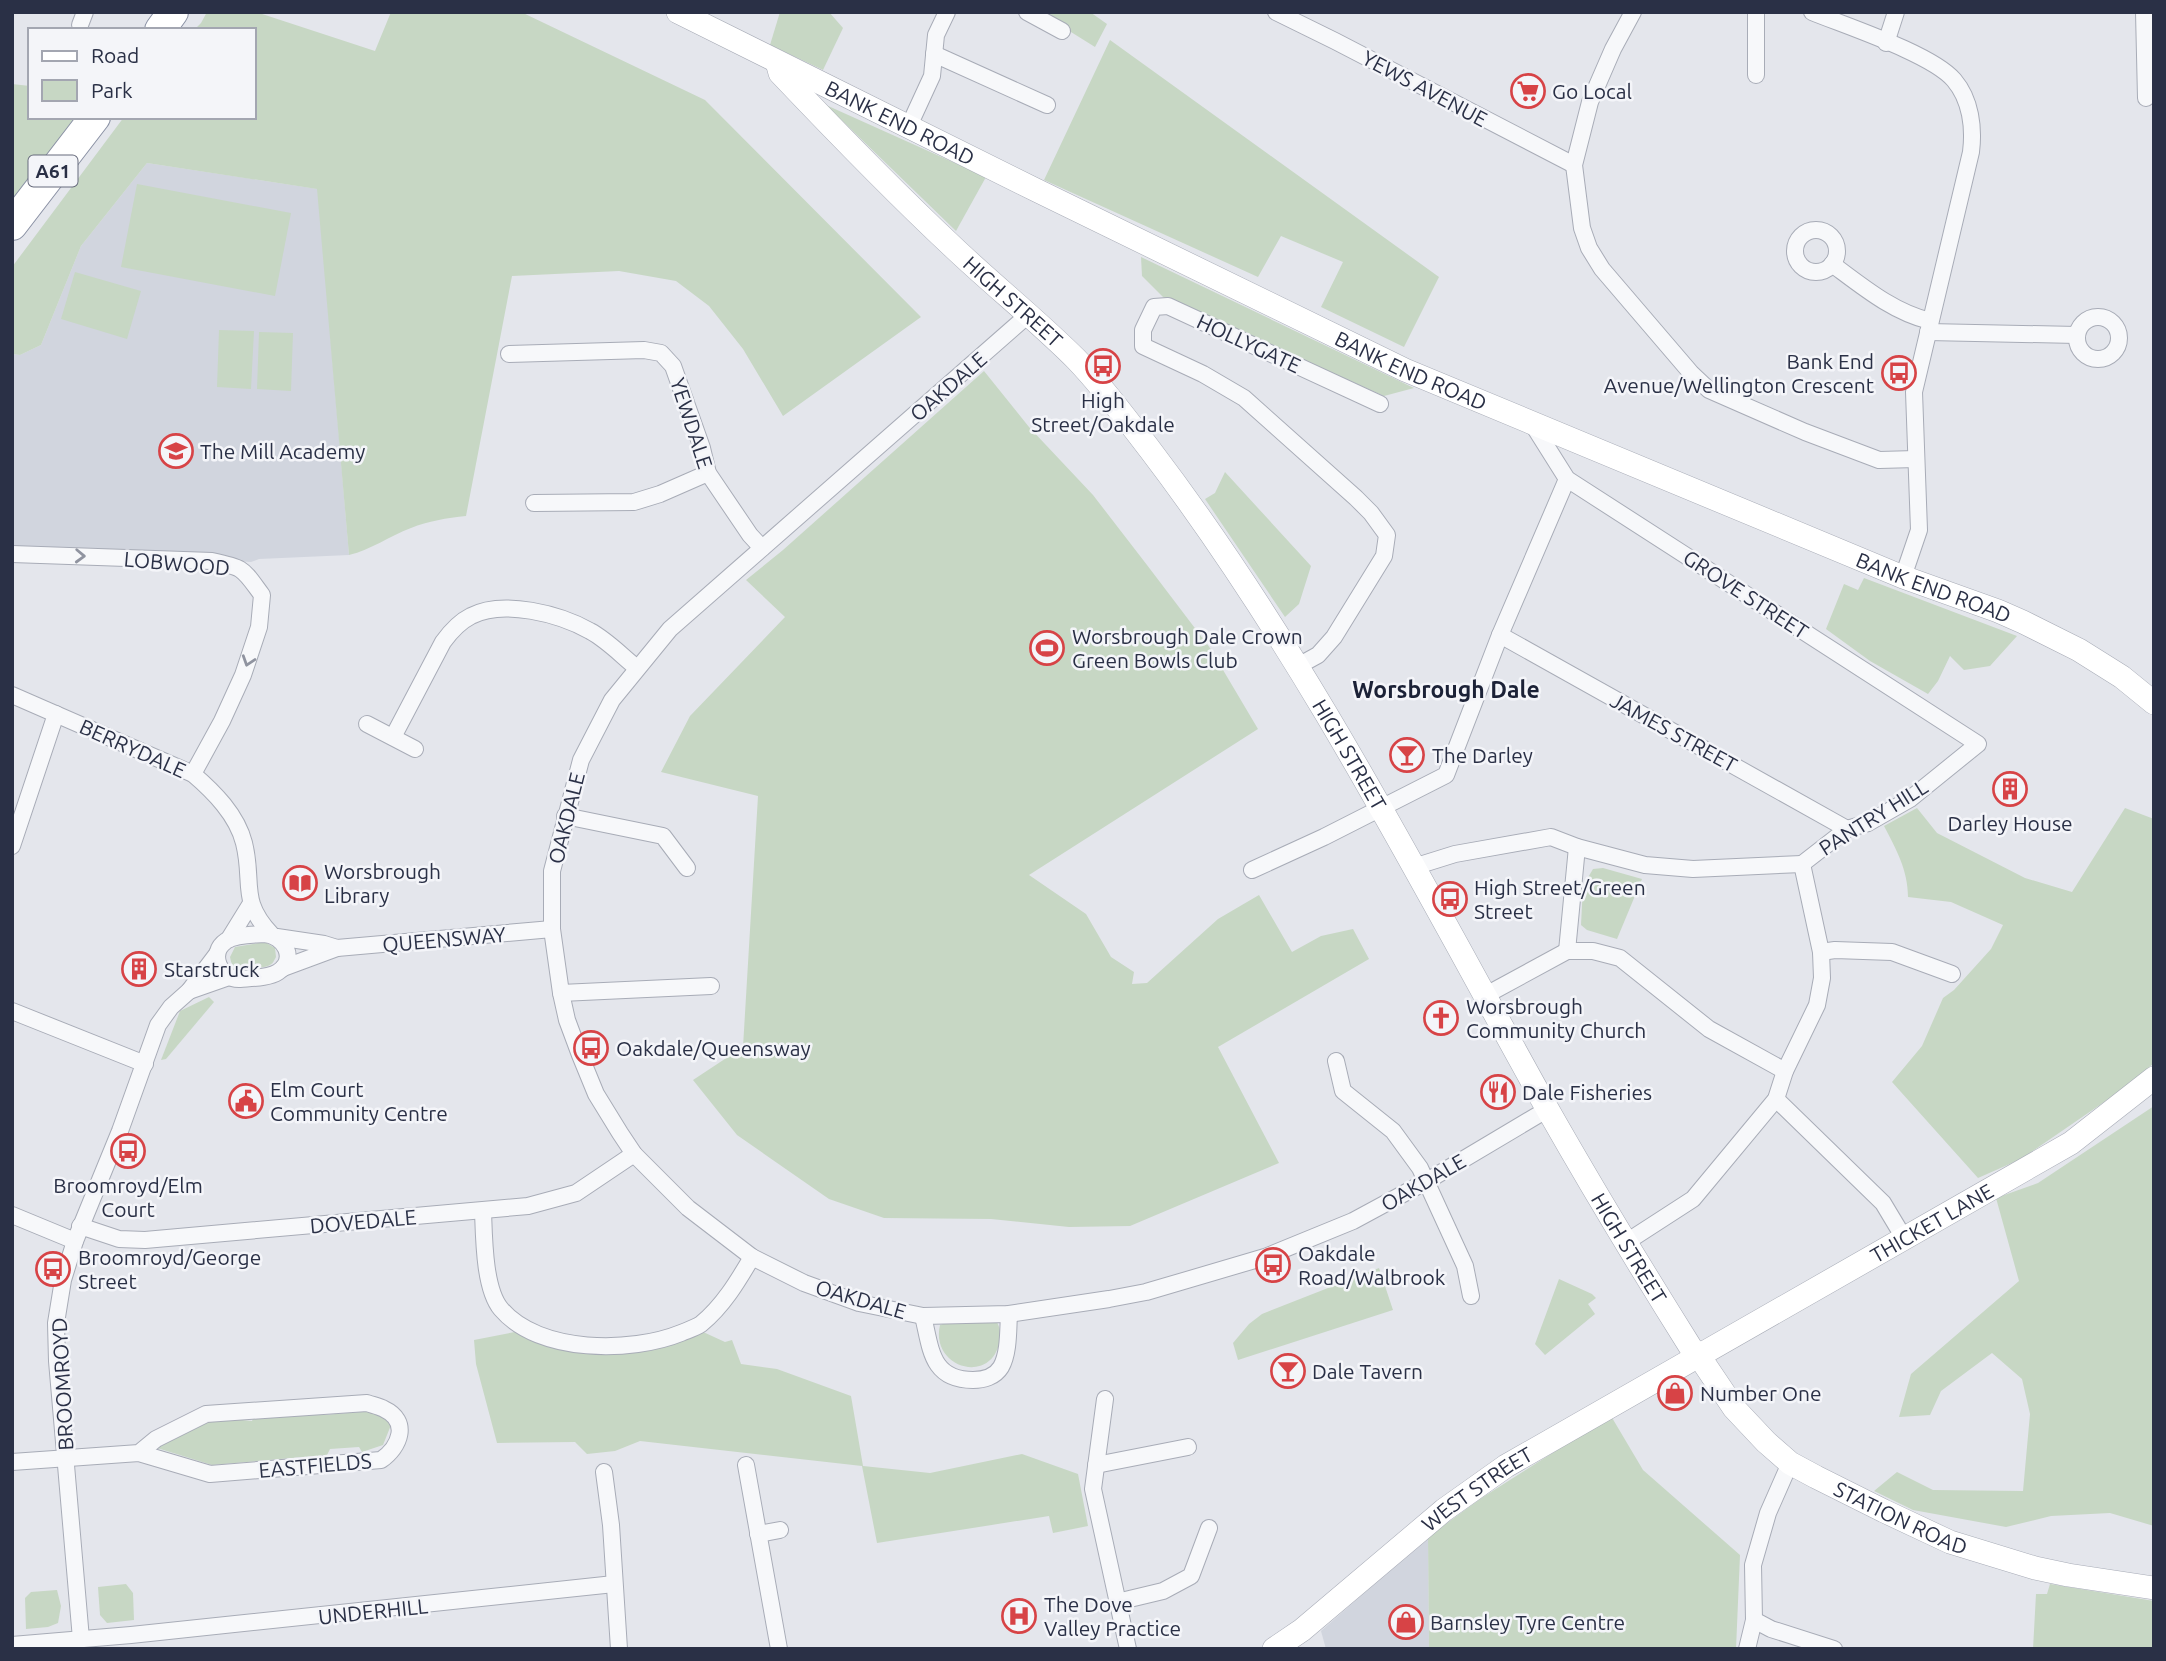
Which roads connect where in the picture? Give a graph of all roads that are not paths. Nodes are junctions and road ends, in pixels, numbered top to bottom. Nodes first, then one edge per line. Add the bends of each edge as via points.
1 (173, 12) edge
2 (678, 12) edge
3 (947, 12) edge
4 (1027, 12) edge
5 (1276, 12) edge
6 (1633, 12) edge
7 (1756, 12) edge
8 (1812, 12) edge
9 (1896, 12) edge
10 (2144, 12) edge
11 (161, 28) edge
12 (1062, 32) dead end
13 (1886, 43) junction
14 (934, 54) junction
15 (778, 62) junction
16 (1756, 75) dead end
17 (2146, 98) dead end
18 (1047, 105) dead end
19 (93, 119) edge
20 (909, 126) junction
21 (1574, 165) junction
22 (12, 225) edge
23 (1832, 264) dead end
24 (1028, 315) junction
25 (1929, 326) junction
26 (2077, 335) dead end
27 (509, 355) dead end
28 (1380, 404) dead end
29 (1534, 425) junction
30 (1916, 459) junction
31 (708, 473) junction
32 (1567, 479) junction
33 (534, 503) dead end
34 (762, 548) junction
35 (12, 554) edge
36 (1903, 577) junction
37 (1500, 635) junction
38 (1298, 666) junction
39 (637, 668) junction
40 (12, 695) edge
41 (2154, 703) edge
42 (56, 714) junction
43 (367, 724) dead end
44 (393, 737) junction
45 (1978, 744) joint
46 (415, 748) dead end
47 (193, 774) junction
48 (1382, 808) junction
49 (565, 816) junction
50 (1847, 829) junction
51 (12, 846) edge
52 (1577, 847) junction
53 (1802, 864) junction
54 (687, 868) dead end
55 (1416, 869) junction
56 (1252, 870) dead end
57 (250, 905) junction
58 (552, 929) junction
59 (274, 936) junction
60 (229, 939) junction
61 (337, 948) junction
62 (1567, 950) junction
63 (1821, 952) junction
64 (217, 954) junction
65 (282, 968) junction
66 (1952, 974) dead end
67 (229, 977) junction
68 (711, 986) dead end
69 (189, 991) junction
70 (561, 993) junction
71 (1486, 995) junction
72 (12, 1011) edge
73 (1336, 1061) dead end
74 (145, 1064) junction
75 (1785, 1071) junction
76 (2154, 1078) edge
77 (1776, 1099) junction
78 (1548, 1109) junction
79 (634, 1154) junction
80 (1427, 1181) junction
81 (483, 1211) junction
82 (12, 1214) edge
83 (78, 1233) junction
84 (1904, 1238) junction
85 (1625, 1243) junction
86 (752, 1256) junction
87 (1471, 1296) dead end
88 (1009, 1314) junction
89 (923, 1316) junction
90 (1699, 1356) junction
91 (1105, 1399) dead end
92 (1188, 1447) dead end
93 (139, 1453) junction
94 (66, 1458) junction
95 (12, 1462) edge
96 (1790, 1463) junction
97 (746, 1465) dead end
98 (1096, 1465) junction
99 (604, 1472) dead end
100 (1209, 1528) dead end
101 (780, 1530) dead end
102 (758, 1534) junction
103 (614, 1584) junction
104 (2154, 1588) edge
105 (1117, 1602) junction
106 (1754, 1620) junction
107 (81, 1639) junction
108 (132, 1642) edge
109 (1285, 1645) edge
110 (23, 1646) edge
111 (619, 1649) edge
112 (779, 1649) edge
113 (1128, 1649) edge
114 (1747, 1649) edge
115 (1834, 1649) edge

1 - 11 highway
2 - 15 street, BANK END ROAD
3 - 14 street via 936,35
4 - 12 street
5 - 21 street, YEWS AVENUE
6 - 21 street via 1590,102
7 - 16 street
8 - 13 street
9 - 13 street
10 - 17 street
13 - 25 street via 1933,63 1954,79 1966,99 1973,133
14 - 18 street
14 - 20 street via 932,76
15 - 20 street, BANK END ROAD
15 - 24 street, HIGH STREET via 780,73 883,180
19 - 22 highway, A61
20 - 29 street, BANK END ROAD via 1405,370
21 - 30 street via 1581,228 1589,248 1602,269 1709,390 1879,460
23 - 25 street via 1889,305
24 - 34 street, OAKDALE
24 - 38 street, HIGH STREET via 1075,359 1146,444
25 - 26 street
25 - 30 street via 1914,393
27 - 31 street, YEWDALE via 661,353 673,366
28 - 38 street, HOLLYGATE via 1168,306 1154,307 1143,330 1143,346 1244,398 1356,498 1387,535 1384,556 1334,637 1318,655
29 - 32 street, GROVE STREET
29 - 36 street, BANK END ROAD
30 - 36 street via 1919,530
31 - 33 street via 634,502
31 - 34 street, YEWDALE
32 - 37 street
32 - 45 street, GROVE STREET
34 - 39 street, OAKDALE via 670,629
35 -> 47 street, LOBWOOD via 212,561 246,573 262,595 259,627 238,686
36 - 41 street, BANK END ROAD via 1998,611 2080,650
37 - 48 street via 1446,775
37 - 50 street, JAMES STREET
38 - 48 street, HIGH STREET
39 - 44 street via 591,631 559,618 497,608 472,615 443,642
39 - 49 street, OAKDALE via 612,700 581,760
40 - 42 street, BERRYDALE
42 - 47 street, BERRYDALE
42 - 51 street
43 - 44 street
44 - 46 street
45 - 50 street, PANTRY HILL via 1910,799 1868,823
47 - 57 street, BERRYDALE via 211,789 244,843
48 - 55 street, HIGH STREET
48 - 56 street
49 - 54 street via 663,836
49 - 58 street, OAKDALE via 552,871
50 - 53 street, PANTRY HILL
52 - 53 street via 1646,865 1693,869
52 - 55 street via 1550,837 1455,854
52 - 62 street
53 - 63 street
55 - 71 street, HIGH STREET
57 - 59 street
57 - 60 street
58 - 61 street, QUEENSWAY
58 - 70 street, OAKDALE
59 - 60 street, QUEENSWAY
59 - 61 street, QUEENSWAY
59 - 65 street via 286,948
60 - 64 street
61 - 65 street, QUEENSWAY
62 - 71 street
62 - 75 street via 1619,958 1709,1028
63 - 66 street via 1892,952
63 - 75 street via 1817,1004
64 - 67 street via 219,967
64 - 69 street, BROOMROYD
65 - 67 street, QUEENSWAY via 271,975
67 - 69 street, BROOMROYD
68 - 70 street
69 - 74 street, BROOMROYD via 164,1015
70 - 79 street, OAKDALE via 596,1094
71 - 78 street, HIGH STREET
72 - 74 street
73 - 80 street via 1343,1091 1393,1131
74 - 83 street, BROOMROYD
75 - 77 street
76 - 84 street, THICKET LANE via 2071,1143
77 - 84 street via 1883,1203
77 - 85 street via 1693,1199
78 - 80 street, OAKDALE
78 - 85 street, HIGH STREET
79 - 81 street, DOVEDALE via 576,1193 528,1206
79 - 86 street, OAKDALE via 688,1208
80 - 87 street via 1465,1266
80 - 88 street, OAKDALE via 1353,1221 1265,1257 1146,1292
81 - 83 street, DOVEDALE via 145,1240
81 - 86 street via 490,1287 500,1308 520,1326 538,1334 590,1346 631,1346 699,1326 722,1304
82 - 83 street, DOVEDALE
83 - 94 street, BROOMROYD via 56,1323
84 - 90 street, THICKET LANE
85 - 90 street, HIGH STREET
86 - 89 street, OAKDALE via 804,1283 859,1303
88 - 89 street, OAKDALE
88 - 89 street, OAKDALE via 1001,1368 980,1380 961,1380 939,1368
90 - 96 street, STATION ROAD via 1734,1408
90 - 109 street, WEST STREET via 1506,1466 1444,1510
91 - 98 street
92 - 98 street
93 - 93 street, EASTFIELDS via 156,1439 206,1414 367,1403 395,1417 400,1430 393,1452 381,1460 209,1474
93 - 94 street, EASTFIELDS
94 - 95 street, EASTFIELDS
94 - 107 street, BROOMROYD
96 - 104 street, STATION ROAD via 1950,1542 2068,1576
96 - 106 street via 1768,1513 1753,1565
97 - 102 street
98 - 105 street via 1093,1489
99 - 103 street
100 - 105 street via 1191,1576 1163,1591
101 - 102 street
102 - 112 street
103 - 108 street, UNDERHILL
103 - 111 street
105 - 113 street
106 - 114 street
106 - 115 street
107 - 108 street, UNDERHILL
107 - 110 street, UNDERHILL

